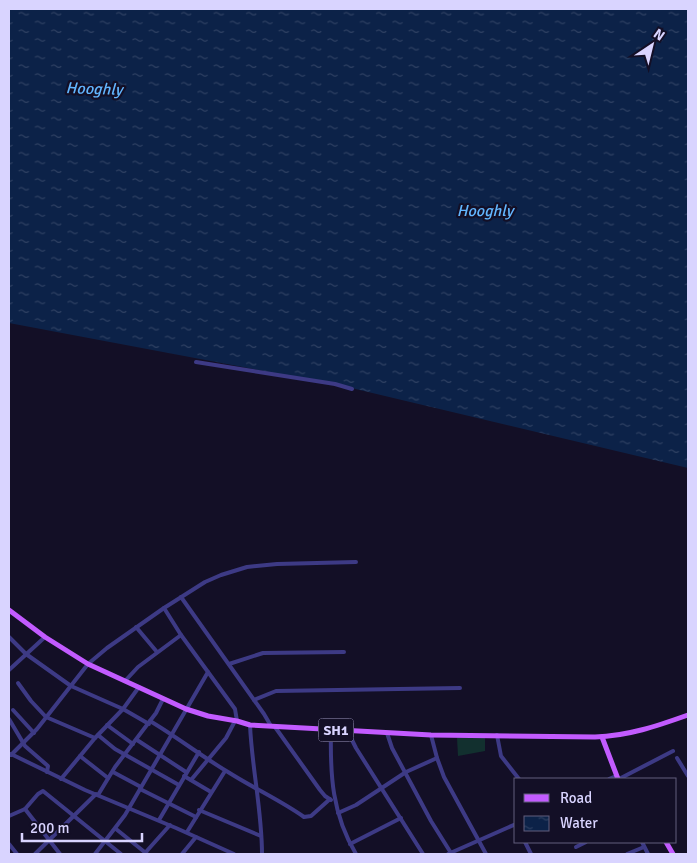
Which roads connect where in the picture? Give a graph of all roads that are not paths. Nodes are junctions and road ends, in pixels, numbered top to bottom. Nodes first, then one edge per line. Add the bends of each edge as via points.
1 (196, 362) dead end
2 (352, 390) dead end
3 (356, 562) dead end
4 (181, 597) junction
5 (164, 608) junction
6 (10, 614) edge
7 (136, 627) junction
8 (181, 635) junction
9 (9, 637) edge
10 (45, 637) junction
11 (157, 652) junction
12 (344, 652) dead end
13 (26, 654) junction
14 (88, 664) junction
15 (229, 664) junction
16 (9, 670) edge
17 (208, 672) junction
18 (125, 681) junction
19 (18, 683) dead end
20 (71, 686) junction
21 (139, 687) junction
22 (460, 688) dead end
23 (163, 699) junction
24 (254, 700) junction
25 (123, 709) junction
26 (186, 709) junction
27 (13, 710) dead end
28 (688, 715) edge
29 (46, 717) junction
30 (9, 719) edge
31 (236, 721) junction
32 (150, 722) junction
33 (107, 725) junction
34 (250, 726) junction
35 (273, 727) junction
36 (330, 730) junction
37 (347, 730) junction
38 (34, 733) junction
39 (172, 733) junction
40 (387, 733) junction
41 (431, 735) junction
42 (497, 735) junction
43 (96, 736) junction
44 (602, 737) junction
45 (137, 740) junction
46 (22, 742) junction
47 (133, 744) junction
48 (674, 751) dead end
49 (199, 752) junction
50 (10, 754) edge
51 (125, 754) junction
52 (160, 754) junction
53 (80, 756) junction
54 (208, 758) junction
55 (437, 758) junction
56 (677, 758) dead end
57 (151, 769) junction
58 (225, 771) junction
59 (47, 772) junction
60 (112, 772) junction
61 (406, 772) junction
62 (185, 774) junction
63 (688, 776) edge
64 (108, 778) junction
65 (518, 778) edge
66 (615, 778) edge
67 (61, 779) junction
68 (191, 780) junction
69 (179, 784) junction
70 (141, 788) junction
71 (382, 788) junction
72 (257, 790) junction
73 (211, 792) junction
74 (97, 794) junction
75 (332, 800) junction
76 (168, 803) junction
77 (129, 808) junction
78 (25, 809) junction
79 (199, 810) junction
80 (338, 813) junction
81 (9, 816) edge
82 (74, 817) junction
83 (196, 817) junction
84 (401, 818) junction
85 (158, 820) junction
86 (170, 825) junction
87 (514, 825) edge
88 (116, 829) junction
89 (187, 832) junction
90 (261, 836) junction
91 (196, 837) junction
92 (50, 840) junction
93 (479, 840) junction
94 (106, 841) junction
95 (584, 843) edge
96 (642, 843) edge
97 (667, 843) edge
98 (9, 844) edge
99 (350, 844) junction
100 (576, 847) dead end
101 (644, 847) junction
102 (17, 854) edge
103 (35, 854) edge
104 (60, 854) edge
105 (95, 854) edge
106 (121, 854) edge
107 (146, 854) edge
108 (182, 854) edge
109 (233, 854) edge
110 (262, 854) edge
111 (356, 854) edge
112 (423, 854) edge
113 (450, 854) edge
114 (486, 854) edge
115 (627, 854) edge
116 (648, 854) edge
117 (674, 854) edge

1 - 2 street via 335,384
3 - 4 street via 247,567 221,574
4 - 5 street
4 - 15 street
5 - 7 street
5 - 8 street
6 - 10 main road, SH1
7 - 11 street
7 - 14 street
8 - 11 street
8 - 17 street
9 - 13 street
10 - 13 street
10 - 14 main road, SH1
11 - 18 street
12 - 15 street via 263,653
13 - 16 street
13 - 20 street
14 - 18 main road, SH1
14 - 20 street
15 - 24 street
17 - 26 street
17 - 31 street via 235,709
18 - 21 main road, SH1
19 - 29 street
20 - 25 street
20 - 29 street
21 - 23 main road, SH1
21 - 25 street
22 - 24 street via 276,691
23 - 26 main road, SH1
23 - 32 street
24 - 35 street
25 - 32 street
25 - 33 street
26 - 31 main road, SH1
26 - 39 street
27 - 38 street
28 - 44 main road, SH1 via 642,731
29 - 38 street
29 - 43 street
30 - 46 street
31 - 34 main road, SH1
31 - 54 street
32 - 39 street
32 - 45 street
33 - 43 street
33 - 47 street
34 - 35 main road, SH1
34 - 72 street
35 - 36 main road, SH1
35 - 75 street via 320,790
36 - 37 main road, SH1
36 - 75 street
37 - 40 main road, SH1
37 - 71 street
38 - 46 street
39 - 49 street
39 - 52 street
40 - 41 main road, SH1
40 - 61 street
41 - 42 main road, SH1
41 - 55 street
42 - 44 main road, SH1
42 - 65 street via 501,756
43 - 51 street
43 - 53 street
44 - 66 main road
45 - 47 street
45 - 52 street
46 - 50 street
46 - 59 street via 47,765
47 - 51 street
48 - 66 street
49 - 54 street
49 - 62 street
50 - 59 street
51 - 57 street
51 - 60 street
52 - 57 street
52 - 62 street
53 - 64 street
53 - 67 street
54 - 58 street
54 - 68 street
55 - 61 street
55 - 93 street via 452,794
56 - 63 street
57 - 69 street
57 - 70 street
58 - 72 street
58 - 73 street
59 - 67 street
60 - 64 street
60 - 70 street
61 - 71 street
61 - 113 street
62 - 68 street
62 - 69 street
64 - 74 street
67 - 74 street
68 - 73 street
69 - 76 street
70 - 76 street
70 - 77 street
71 - 80 street
71 - 84 street
72 - 75 street via 306,818
72 - 90 street
73 - 79 street
74 - 77 street
74 - 82 street
75 - 80 street
76 - 83 street
76 - 85 street
77 - 85 street
77 - 88 street
78 - 81 street
78 - 82 street via 43,791
78 - 92 street
79 - 83 street
79 - 90 street
80 - 99 street
82 - 92 street
82 - 94 street
83 - 89 street
84 - 99 street
84 - 112 street
85 - 86 street
86 - 89 street
86 - 107 street
87 - 93 street
88 - 94 street
88 - 107 street
89 - 91 street
90 - 110 street
91 - 108 street
91 - 109 street
92 - 103 street
92 - 104 street
93 - 113 street
93 - 114 street
94 - 105 street
94 - 106 street
95 - 100 street
96 - 101 street
97 - 117 main road
98 - 102 street
99 - 111 street
101 - 115 street
101 - 116 street

